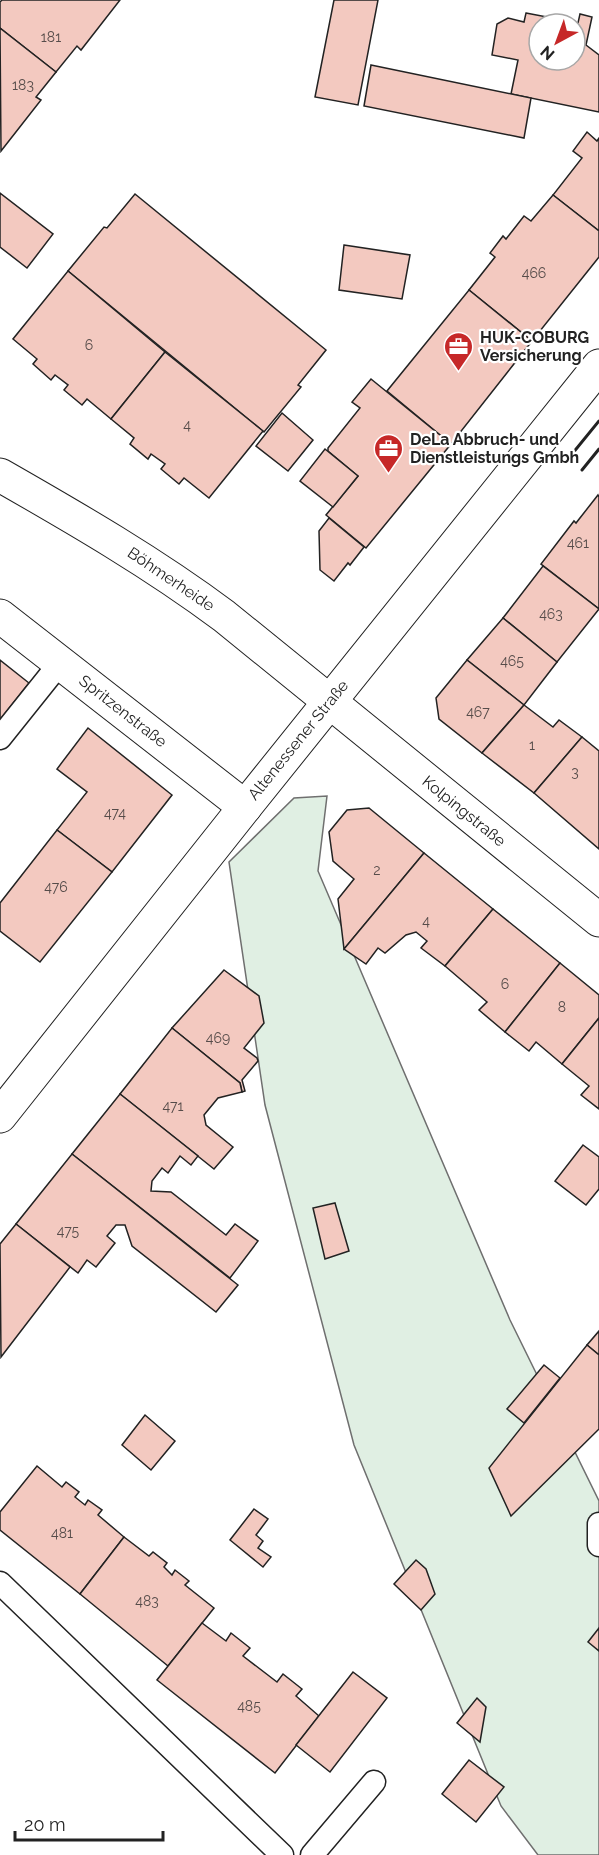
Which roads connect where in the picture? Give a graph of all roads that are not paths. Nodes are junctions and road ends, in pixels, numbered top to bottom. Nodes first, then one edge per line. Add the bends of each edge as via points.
1 (599, 366) edge
2 (0, 475) edge
3 (0, 616) edge
4 (60, 663) junction
5 (329, 702) junction
6 (0, 738) edge
7 (245, 807) junction
8 (599, 921) edge
9 (0, 1116) edge
10 (599, 1524) edge
11 (599, 1545) edge
12 (0, 1583) edge
13 (374, 1782) dead end
14 (282, 1855) edge
15 (312, 1855) edge

1 - 5 street, Altenessener Straße
2 - 5 street, Böhmerheide via 174,579
3 - 4 street, Spritzenstraße
4 - 6 lane
4 - 7 street, Spritzenstraße
5 - 7 street, Altenessener Straße
5 - 8 street, Kolpingstraße
7 - 9 street, Altenessener Straße
10 - 11 lane
12 - 14 lane
13 - 15 lane

